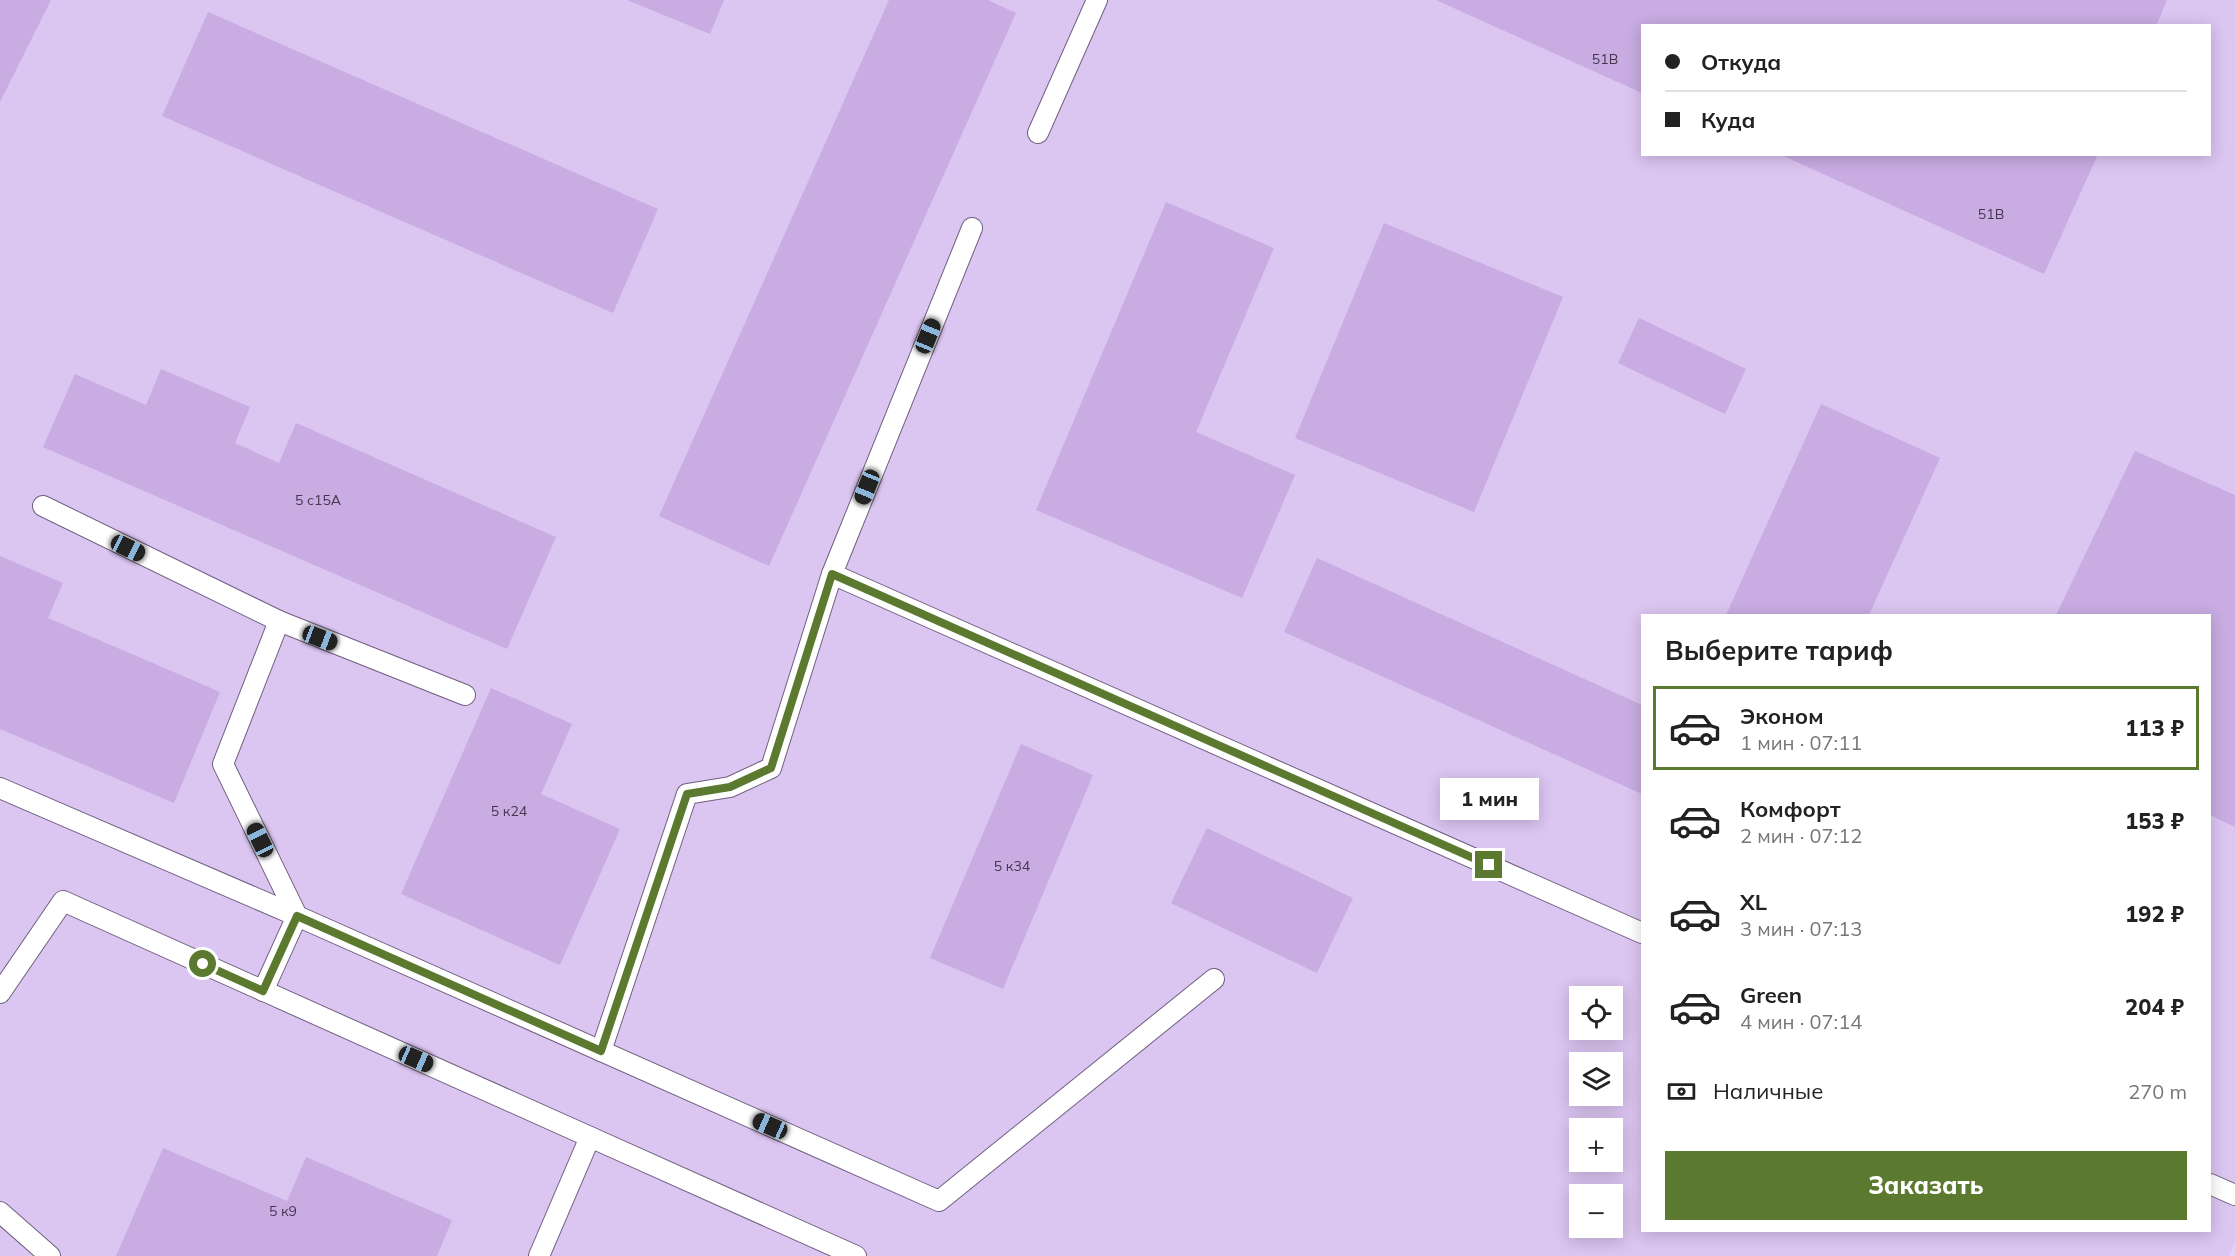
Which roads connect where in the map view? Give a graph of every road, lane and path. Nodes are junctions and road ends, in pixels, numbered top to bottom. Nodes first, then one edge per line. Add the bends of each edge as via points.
1 (1097, 0) edge
2 (1038, 133) dead end
3 (972, 228) dead end
4 (43, 506) dead end
5 (832, 574) junction
6 (279, 621) junction
7 (465, 695) dead end
8 (0, 788) edge
9 (297, 916) junction
10 (1641, 933) edge
11 (1214, 979) dead end
12 (263, 991) junction
13 (0, 993) edge
14 (601, 1051) junction
15 (590, 1137) junction
16 (2211, 1184) edge
17 (2235, 1195) edge
18 (0, 1212) edge
19 (50, 1256) edge
20 (539, 1256) edge
21 (856, 1256) edge

1 - 2 lane
3 - 5 lane
4 - 6 lane
5 - 10 lane
5 - 14 lane via 771,768 730,787 687,794
6 - 7 lane
6 - 9 lane via 223,764
8 - 9 lane
9 - 12 lane
9 - 14 lane
11 - 14 lane via 939,1201
12 - 13 lane via 63,901
12 - 15 lane
15 - 20 lane
15 - 21 lane
16 - 17 lane
18 - 19 lane

